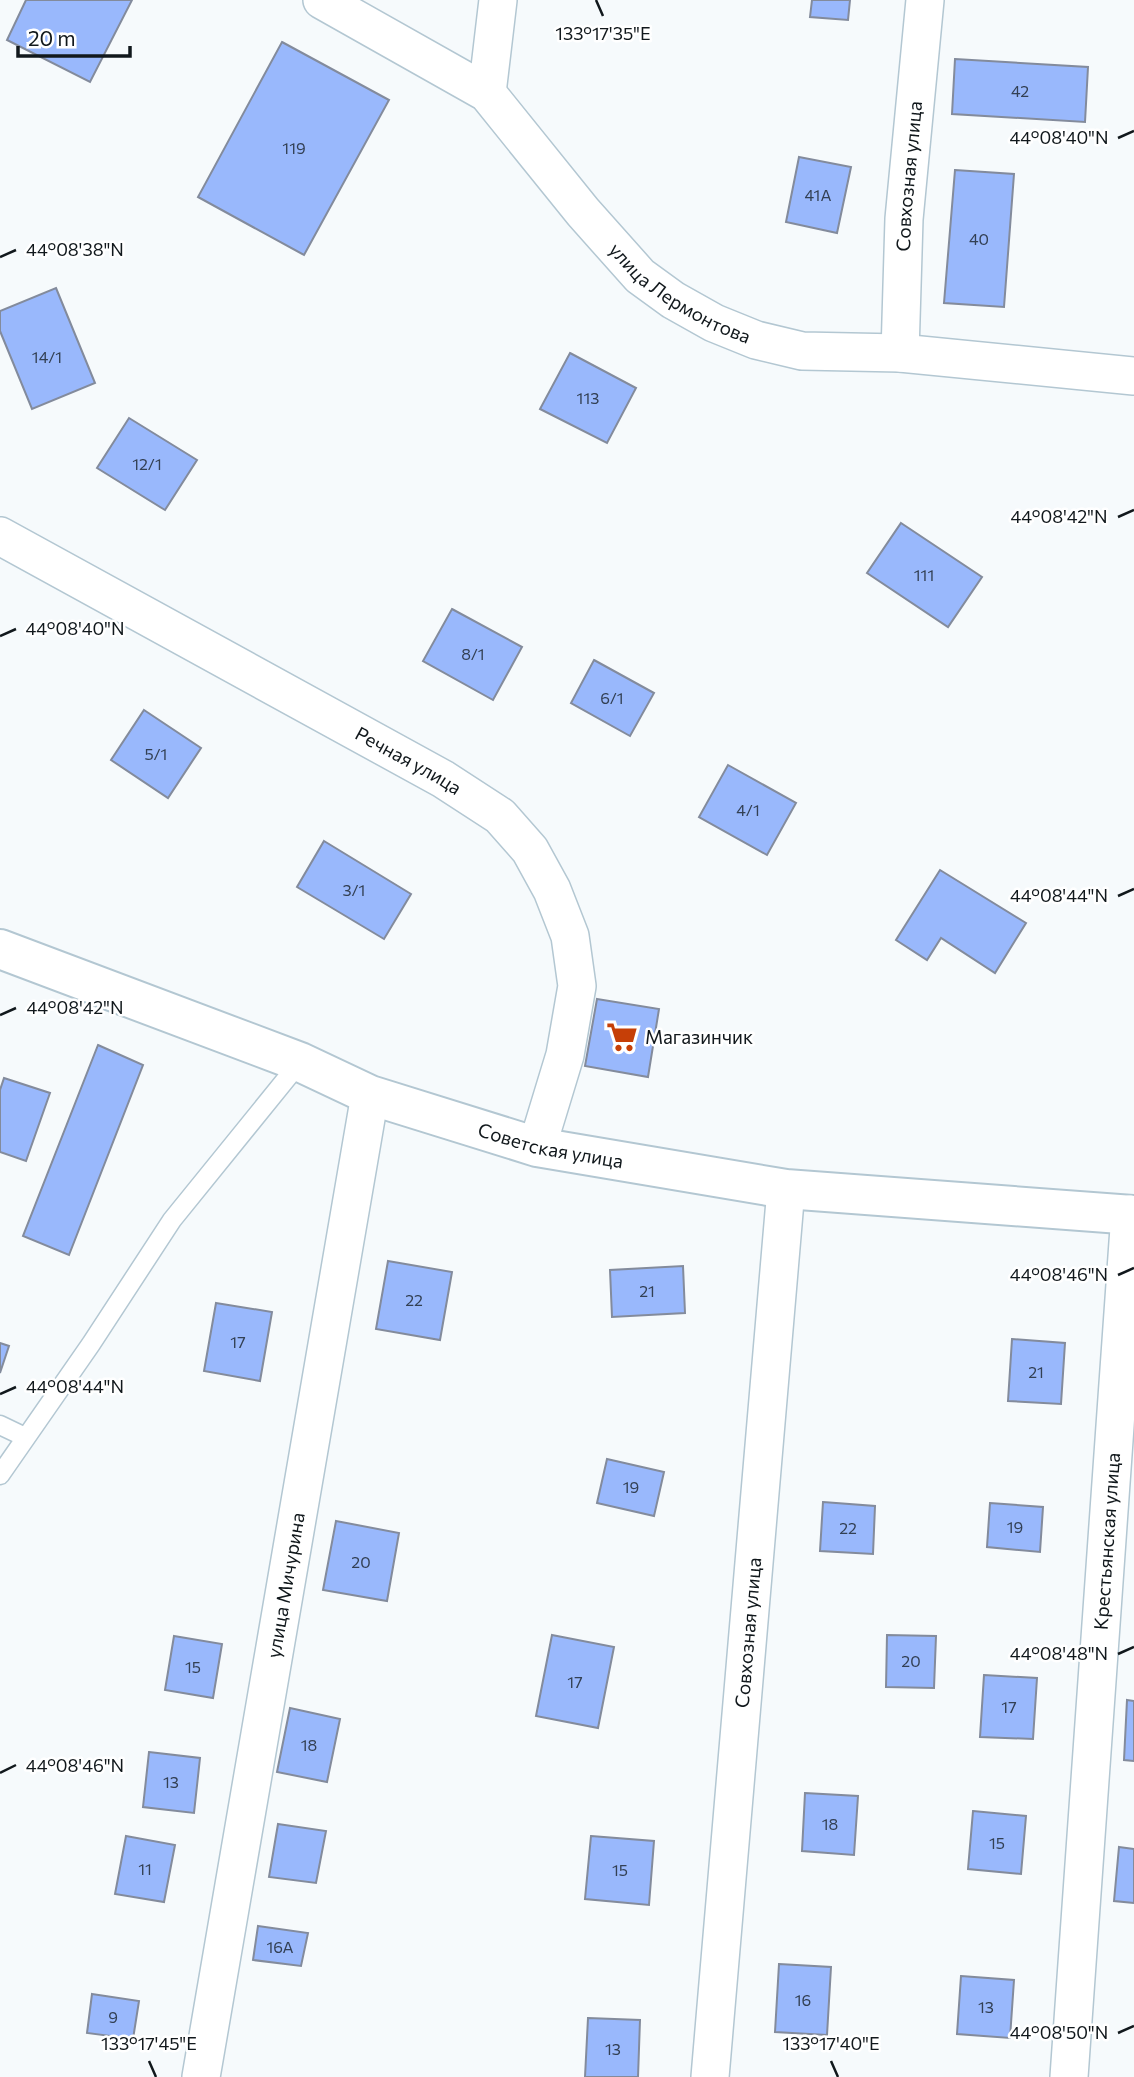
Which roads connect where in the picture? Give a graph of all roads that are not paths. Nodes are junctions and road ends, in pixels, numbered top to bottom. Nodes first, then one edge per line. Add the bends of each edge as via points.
1 (322, 0) edge
2 (498, 0) edge
3 (925, 0) edge
4 (487, 93) junction
5 (900, 353) junction
6 (1134, 376) edge
7 (0, 536) edge
8 (0, 949) edge
9 (300, 1062) junction
10 (370, 1095) junction
11 (537, 1147) junction
12 (786, 1189) junction
13 (1132, 1215) edge
14 (0, 1426) edge
15 (25, 1437) junction
16 (0, 1475) edge
17 (201, 2077) edge
18 (710, 2077) edge
19 (1069, 2077) edge

1 - 4 street, улица Лермонтова
2 - 4 street
3 - 5 street, Совхозная улица via 904,219
4 - 5 street, улица Лермонтова via 583,212 640,275 673,300 756,340 802,351
5 - 6 street, улица Лермонтова
7 - 11 street, Речная улица via 443,779 500,816 530,850 570,936 577,986 565,1055
8 - 9 street, Советская улица
9 - 10 street, Советская улица
9 - 15 lane via 172,1220
10 - 11 street, Советская улица
10 - 17 street, улица Мичурина
11 - 12 street, Советская улица
12 - 13 street, Советская улица
12 - 18 street, Совхозная улица
13 - 19 street, Крестьянская улица
14 - 15 lane
15 - 16 lane

